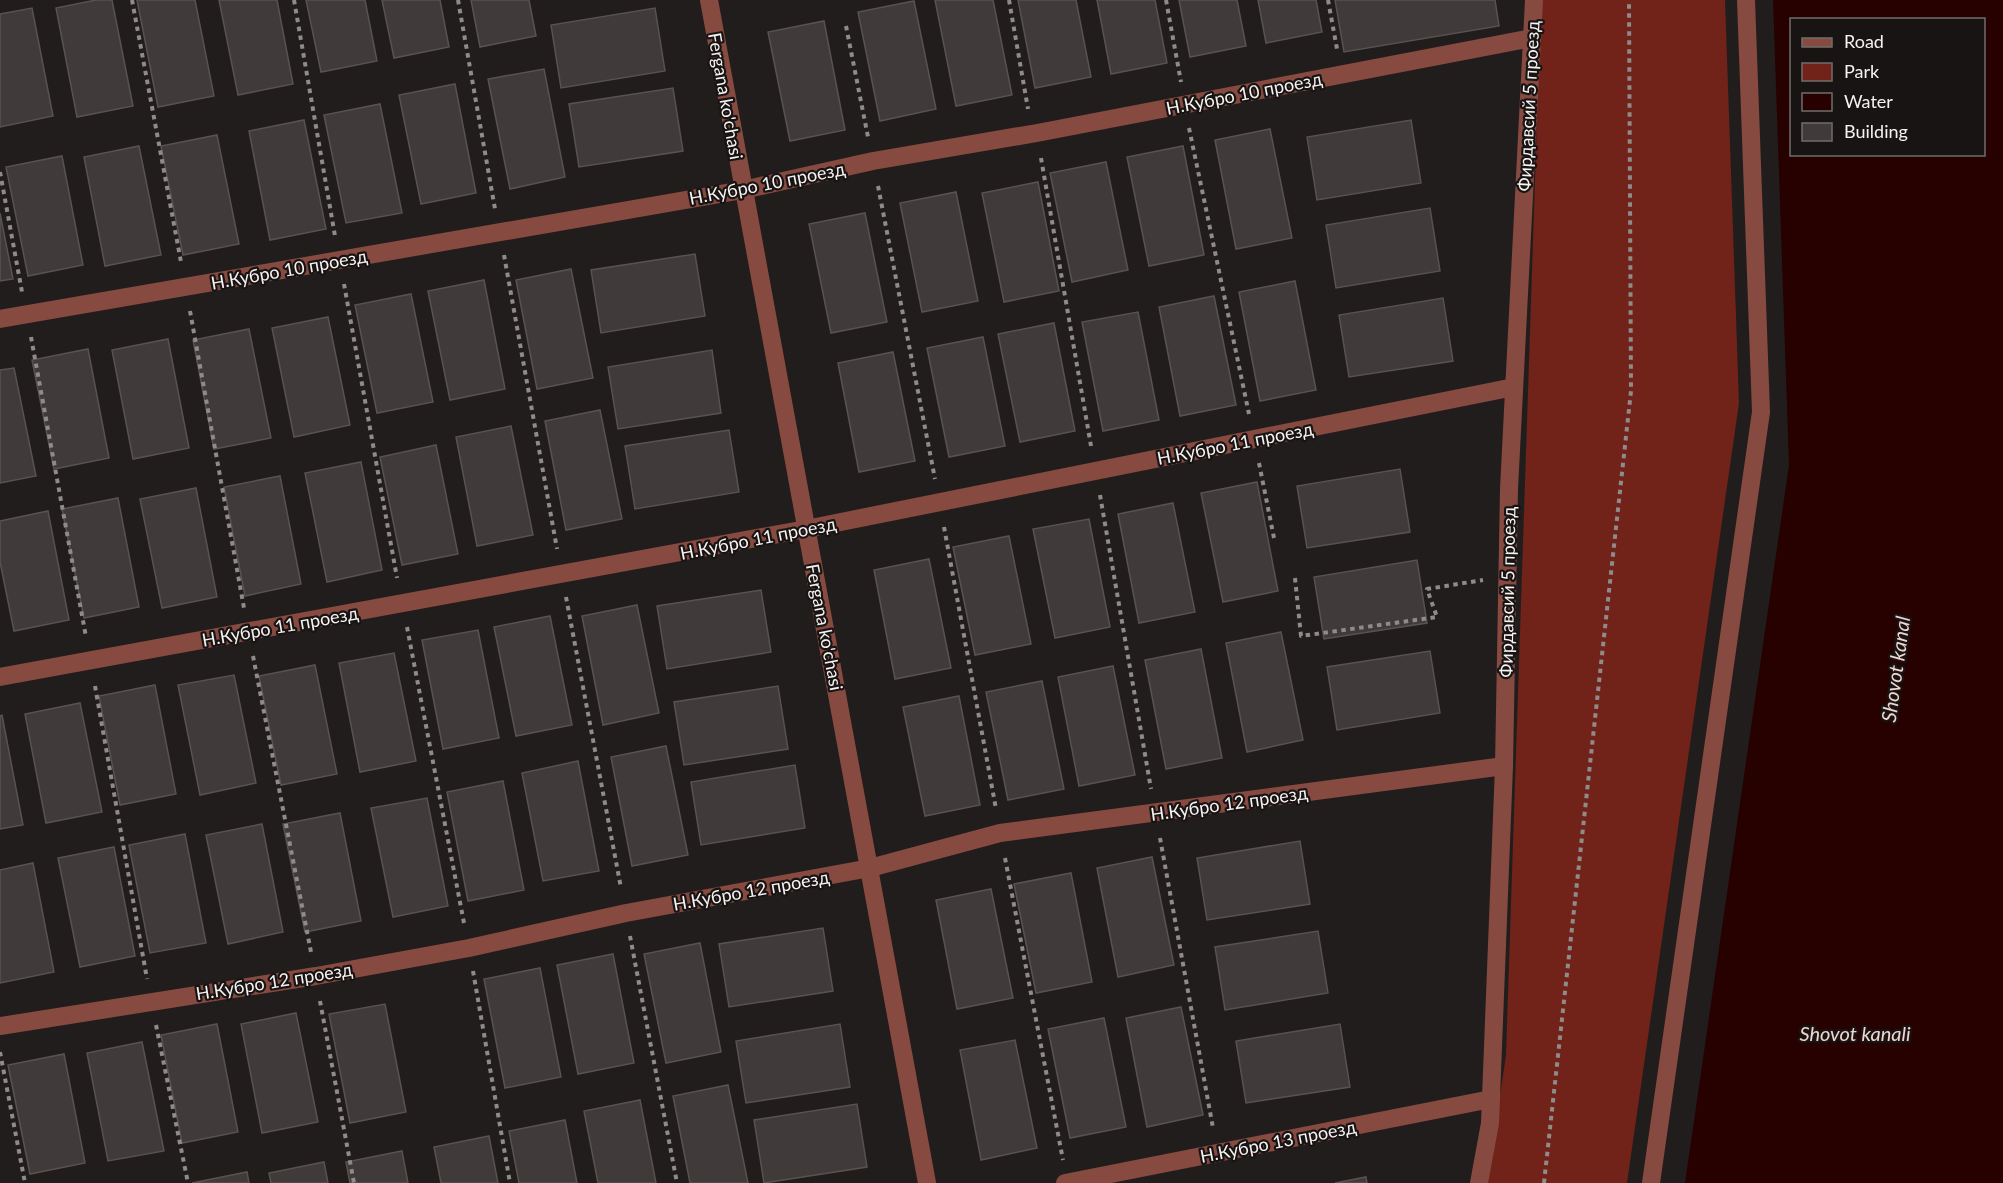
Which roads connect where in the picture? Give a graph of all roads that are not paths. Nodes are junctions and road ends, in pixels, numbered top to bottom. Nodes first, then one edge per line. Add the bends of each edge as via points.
1 (708, 0) edge
2 (1534, 0) edge
3 (1746, 0) edge
4 (1532, 38) junction
5 (743, 190) junction
6 (0, 319) edge
7 (1514, 387) junction
8 (806, 529) junction
9 (0, 677) edge
10 (1504, 766) junction
11 (870, 868) junction
12 (0, 1026) edge
13 (1491, 1099) junction
14 (927, 1183) edge
15 (1066, 1183) edge
16 (1479, 1183) edge
17 (1651, 1183) edge

1 - 5 street, Fergana ko'chasi
2 - 4 street, Фирдавсий 5 проезд
3 - 17 street via 1761,412
4 - 5 street, Н.Кубро 10 проезд via 1035,134 873,161
4 - 7 street, Фирдавсий 5 проезд
5 - 6 street, Н.Кубро 10 проезд
5 - 8 street, Fergana ko'chasi
7 - 8 street, Н.Кубро 11 проезд
7 - 10 street, Фирдавсий 5 проезд
8 - 9 street, Н.Кубро 11 проезд
8 - 11 street, Fergana ko'chasi
10 - 11 street, Н.Кубро 12 проезд via 1000,833
10 - 13 street, Фирдавсий 5 проезд
11 - 12 street, Н.Кубро 12 проезд via 626,913 469,948
11 - 14 street, Fergana ko'chasi
13 - 15 street, Н.Кубро 13 проезд
13 - 16 street, Фирдавсий 5 проезд

